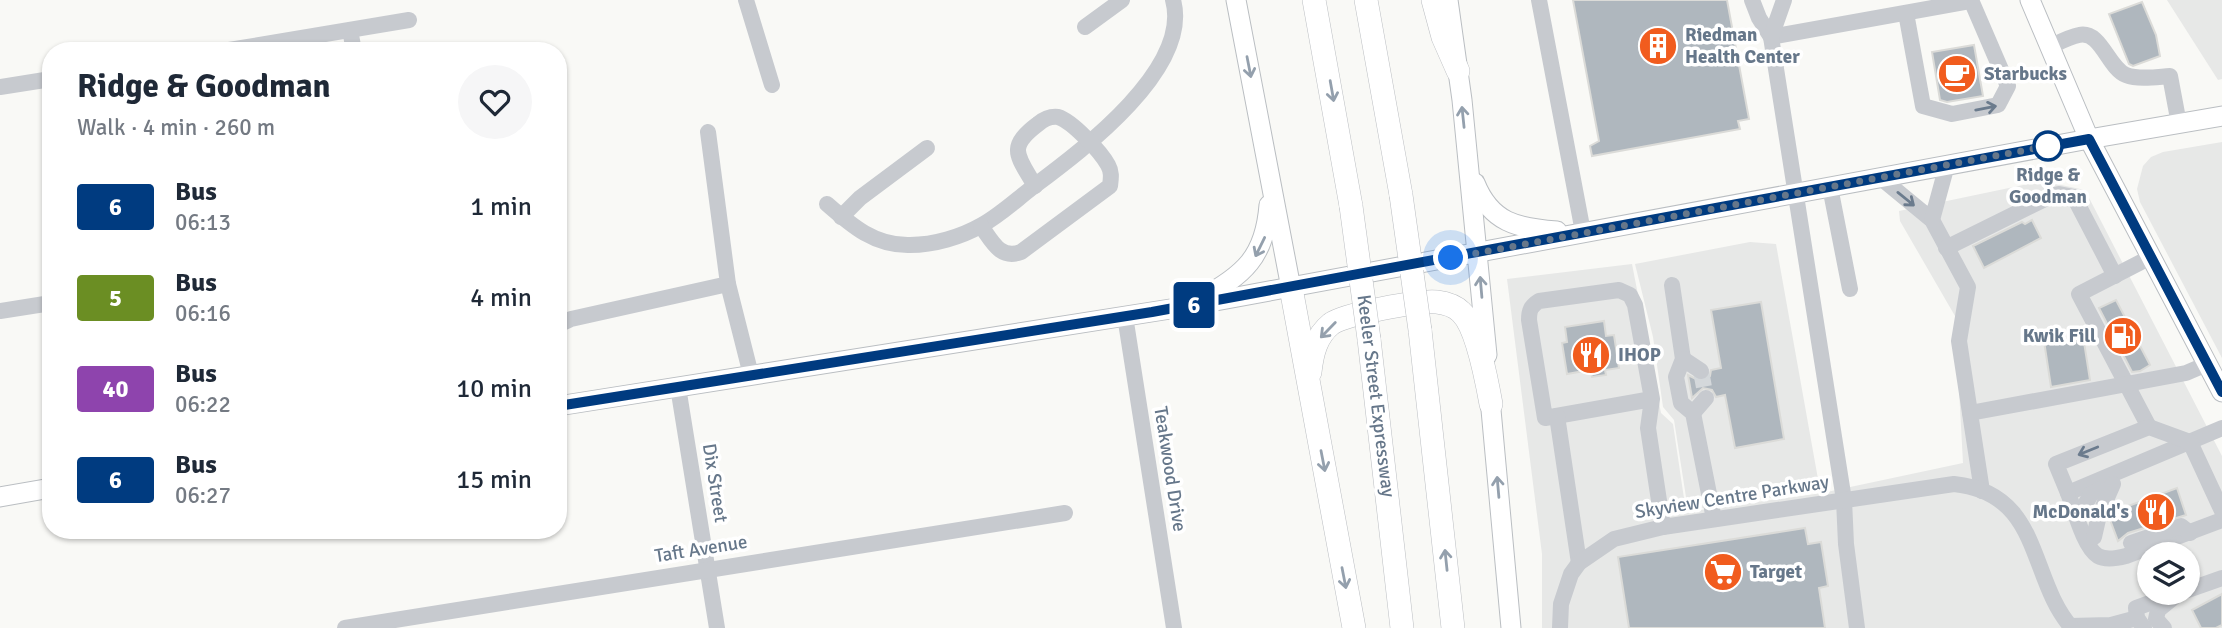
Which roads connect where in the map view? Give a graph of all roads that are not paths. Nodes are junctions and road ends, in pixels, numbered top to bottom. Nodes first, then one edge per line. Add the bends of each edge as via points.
1 (746, 0) edge
2 (1122, 0) edge
3 (1173, 0) edge
4 (1236, 0) edge
5 (1314, 0) edge
6 (1366, 0) edge
7 (1433, 0) edge
8 (1447, 0) edge
9 (1539, 0) edge
10 (1752, 0) edge
11 (1784, 0) edge
12 (2029, 0) edge
13 (1971, 1) edge
14 (1906, 13) junction
15 (409, 20) dead end
16 (1085, 27) dead end
17 (350, 30) junction
18 (1772, 37) junction
19 (277, 42) edge
20 (352, 42) edge
21 (2049, 47) junction
22 (1458, 71) junction
23 (42, 80) edge
24 (772, 85) dead end
25 (0, 87) edge
26 (2222, 116) edge
27 (2179, 124) junction
28 (708, 132) dead end
29 (2089, 139) junction
30 (1090, 144) junction
31 (927, 148) dead end
32 (1468, 163) junction
33 (1947, 166) junction
34 (1881, 178) junction
35 (1270, 180) junction
36 (1035, 186) junction
37 (1830, 187) junction
38 (1796, 194) junction
39 (827, 204) dead end
40 (841, 217) junction
41 (1932, 220) junction
42 (981, 226) junction
43 (1583, 232) junction
44 (1946, 248) junction
45 (1478, 253) junction
46 (2151, 257) junction
47 (2115, 276) junction
48 (728, 284) junction
49 (1672, 285) dead end
50 (1291, 288) junction
51 (1850, 289) dead end
52 (42, 304) edge
53 (1183, 307) junction
54 (0, 311) edge
55 (1125, 317) junction
56 (567, 320) edge
57 (1683, 359) junction
58 (2207, 364) junction
59 (1701, 372) tunnel mouth
60 (751, 375) junction
61 (2127, 385) junction
62 (678, 387) junction
63 (2222, 392) edge
64 (1310, 395) junction
65 (1706, 398) dead end
66 (1652, 399) junction
67 (1491, 404) junction
68 (567, 405) edge
69 (1970, 412) junction
70 (1693, 413) junction
71 (1557, 416) junction
72 (2149, 427) junction
73 (2222, 428) edge
74 (2190, 442) junction
75 (2137, 465) junction
76 (42, 489) edge
77 (1982, 491) junction
78 (2068, 493) junction
79 (0, 496) edge
80 (1844, 500) junction
81 (2222, 511) edge
82 (1065, 513) dead end
83 (1714, 519) junction
84 (2222, 520) edge
85 (1663, 527) junction
86 (2190, 533) junction
87 (1579, 563) junction
88 (707, 569) junction
89 (2222, 578) edge
90 (2200, 586) edge
91 (2144, 605) edge
92 (2164, 605) edge
93 (2141, 623) edge
94 (2071, 627) edge
95 (345, 628) edge
96 (717, 628) edge
97 (1174, 628) edge
98 (1354, 628) edge
99 (1402, 628) edge
100 (1453, 628) edge
101 (1511, 628) edge
102 (1560, 628) edge
103 (1857, 628) edge
104 (2164, 628) edge

1 - 24 street
2 - 16 street
3 - 30 street via 1175,27 1166,54 1132,101
4 -> 35 main road
5 -> 99 highway, Keeler Street Expressway, bridge via 1351,206
100 -> 6 highway, bridge via 1420,330
7 - 22 highway
8 - 22 main road
9 - 43 street
10 - 18 street
11 - 18 street
12 - 21 main road
13 - 14 street
14 -> 13 street via 1923,106 1952,114 1998,105 2008,86
14 - 18 street
15 - 17 street
17 - 19 street
17 - 20 street
18 - 38 street, Skyview Centre Parkway
21 - 27 street via 2087,35 2128,76 2170,76
21 - 29 main road
32 -> 22 main road
23 - 25 street
26 - 27 main road
27 - 29 main road
28 - 48 street
29 - 33 main road
29 - 46 main road
30 - 36 street
30 - 36 street via 1065,120 1054,116 1023,135 1017,145 1019,156
30 - 42 street via 1108,165 1110,186 1021,253 1001,252
31 - 40 street
32 - 43 main road via 1483,200 1497,216 1531,228
32 - 45 main road
33 - 34 main road
33 - 41 street
34 - 37 main road
34 -> 41 street
35 - 50 main road
35 -> 53 main road via 1268,222 1257,254 1229,281
36 - 42 street
37 - 38 main road
37 - 51 street
38 - 43 main road
38 - 80 street, Skyview Centre Parkway
39 - 40 street
40 - 42 street via 869,236 906,245 943,240
41 - 44 street
43 - 45 main road
44 - 47 street via 2052,195 2068,195 2074,197
44 - 69 street via 1968,287 1959,341
45 - 50 main road
67 -> 45 main road
46 - 47 street
46 - 58 main road
47 - 61 street via 2079,294
48 - 56 street
48 - 60 street
49 - 57 street
50 - 53 main road
50 - 64 highway
52 - 54 street
53 - 55 main road
55 - 60 main road
55 - 97 street, Teakwood Drive
57 - 59 street
57 - 70 street via 1676,377 1681,403
58 - 61 street
58 - 63 main road
60 - 62 main road
61 - 69 street
61 - 72 street
62 - 68 main road
62 - 88 street, Dix Street
67 -> 64 highway via 1468,323 1459,310 1434,302 1352,315 1330,325 1313,352
64 -> 98 highway
65 - 70 street
66 - 71 street
66 - 71 street via 1630,295 1619,290 1539,301 1529,311 1545,418
66 - 85 street via 1648,428
101 -> 67 main road
69 - 77 street
70 - 83 street
71 - 87 street
72 - 74 street
72 -> 78 street via 2056,464
73 - 74 street
74 - 75 street
74 - 81 street
75 - 78 street
75 - 86 street via 2124,478 2091,494 2093,509 2086,521 2094,537 2110,548 2173,527 2181,526
76 - 79 main road
77 - 80 street, Skyview Centre Parkway via 1954,484
77 - 94 street, Skyview Centre Parkway via 2002,503 2031,538 2053,601
78 - 86 street via 2089,548 2099,556 2126,556
80 - 83 street, Skyview Centre Parkway
80 - 103 street
82 - 88 street, Taft Avenue
83 - 85 street, Skyview Centre Parkway
84 - 86 street
85 - 87 street, Skyview Centre Parkway via 1614,539
87 - 102 street, Skyview Centre Parkway via 1564,592
88 - 95 street, Taft Avenue
88 - 96 street, Dix Street
89 - 90 street
91 - 93 street via 2136,608
92 - 104 street via 2157,619
93 - 94 street

